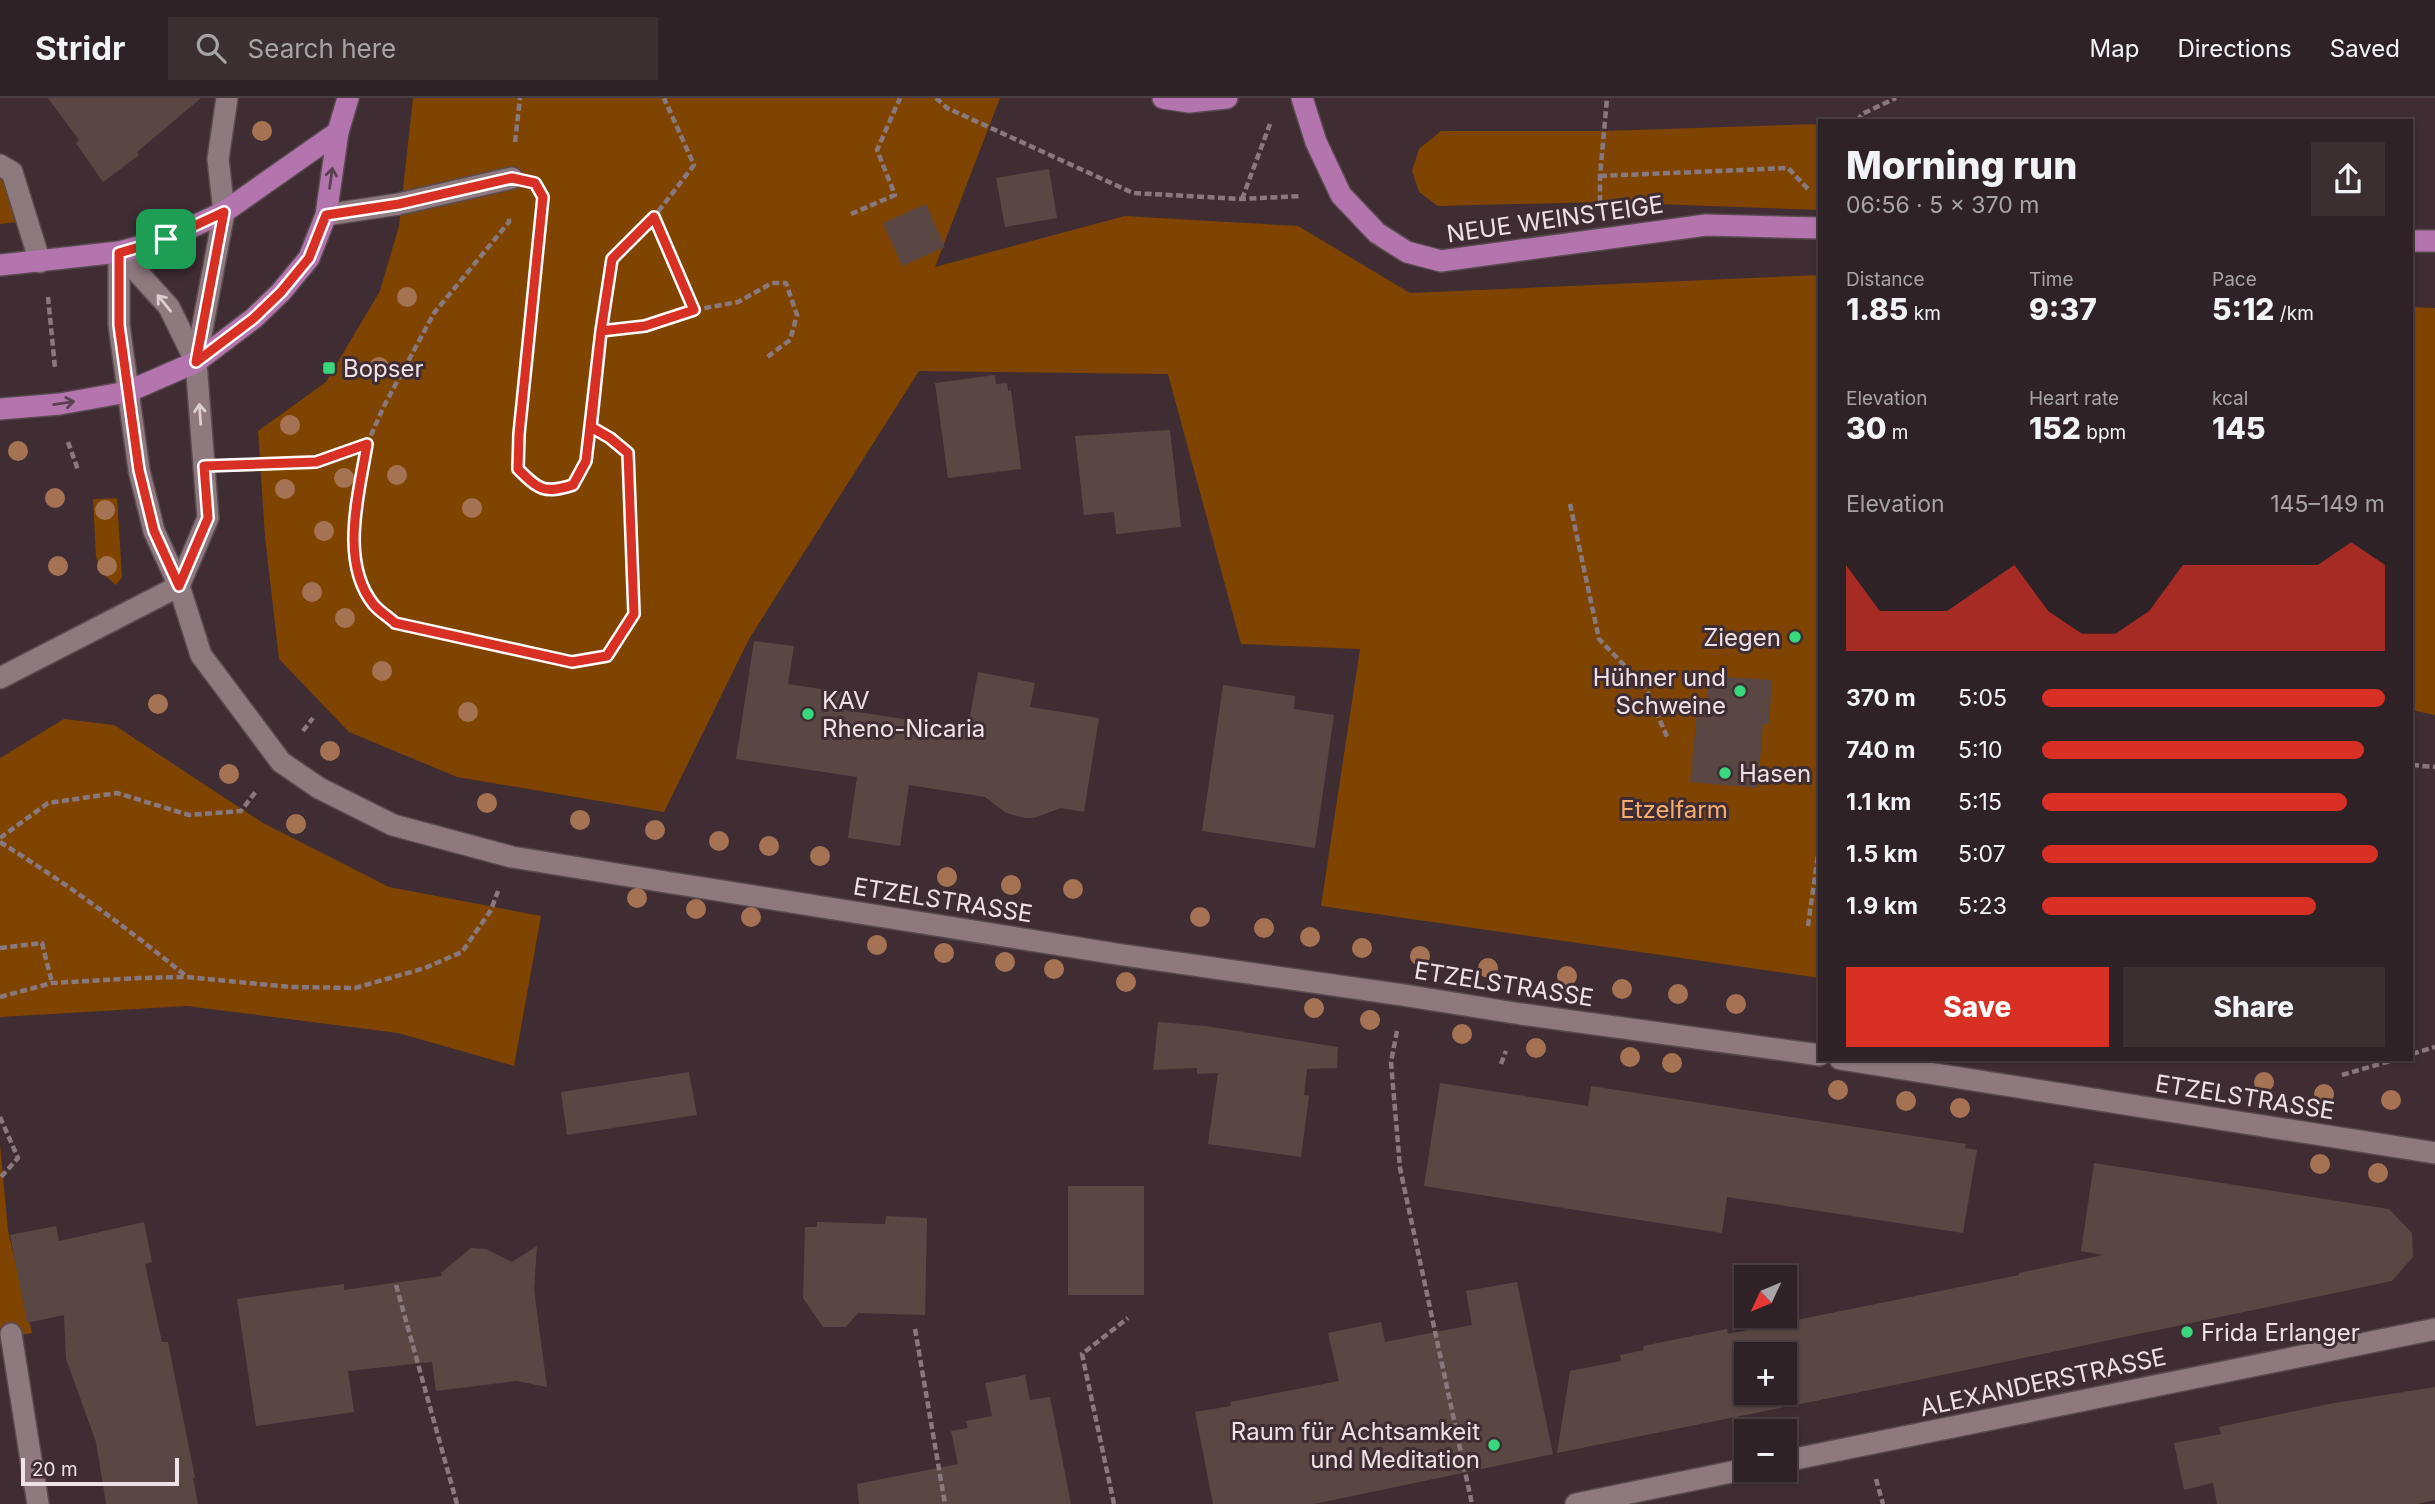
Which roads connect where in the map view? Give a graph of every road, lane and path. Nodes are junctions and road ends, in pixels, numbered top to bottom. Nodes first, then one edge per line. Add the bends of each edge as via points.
1 (227, 98) edge
2 (348, 98) edge
3 (520, 98) edge
4 (664, 98) edge
5 (900, 98) edge
6 (936, 98) edge
7 (1163, 98) edge
8 (1227, 98) edge
9 (1302, 98) edge
10 (1607, 98) edge
11 (1896, 98) edge
12 (1859, 119) edge
13 (1270, 123) dead end
14 (338, 132) junction
15 (0, 165) edge
16 (1600, 176) junction
17 (512, 178) junction
18 (1341, 195) junction
19 (1816, 198) dead end
20 (1242, 199) junction
21 (224, 212) junction
22 (851, 214) dead end
23 (326, 215) junction
24 (654, 217) junction
25 (1818, 228) edge
26 (1602, 238) junction
27 (2413, 241) edge
28 (2435, 241) edge
29 (119, 253) junction
30 (40, 262) junction
31 (0, 265) edge
32 (694, 310) junction
33 (601, 331) junction
34 (766, 358) dead end
35 (196, 362) junction
36 (127, 392) junction
37 (60, 404) junction
38 (0, 409) edge
39 (591, 427) junction
40 (367, 444) junction
41 (204, 466) junction
42 (78, 470) dead end
43 (1570, 504) dead end
44 (179, 586) junction
45 (0, 678) edge
46 (1668, 739) dead end
47 (2413, 765) edge
48 (2435, 767) edge
49 (250, 800) dead end
50 (0, 840) edge
51 (1818, 854) edge
52 (499, 888) dead end
53 (1808, 926) dead end
54 (0, 948) edge
55 (187, 977) junction
56 (52, 983) junction
57 (0, 997) edge
58 (2435, 1047) edge
59 (2413, 1054) edge
60 (1818, 1055) edge
61 (1853, 1061) edge
62 (2390, 1061) edge
63 (1391, 1062) dead end
64 (2342, 1075) dead end
65 (0, 1117) edge
66 (2435, 1153) edge
67 (0, 1178) edge
68 (396, 1285) dead end
69 (1128, 1318) dead end
70 (915, 1329) dead end
71 (2435, 1329) edge
72 (11, 1334) dead end
73 (1797, 1459) edge
74 (1734, 1471) edge
75 (38, 1504) edge
76 (457, 1504) edge
77 (945, 1504) edge
78 (1114, 1504) edge
79 (1472, 1504) edge
80 (1576, 1504) edge

1 - 21 street via 218,159
2 - 14 main road
3 - 17 path
4 - 24 path via 694,165
5 - 22 path via 877,150 895,195
6 - 20 path via 947,108 1133,193
7 - 8 main road via 1189,102
9 - 18 main road, NEUE WEINSTEIGE
10 - 16 path
11 - 12 path
13 - 20 path
14 - 21 main road
23 -> 14 main road
15 - 30 street via 12,172
16 - 19 path via 1788,168
16 - 26 path
17 - 23 street
17 - 39 path via 535,183 543,197 518,469 536,487 555,490 573,485 586,461
17 - 40 path via 509,222 434,313
18 - 20 path
18 - 26 main road, NEUE WEINSTEIGE via 1377,233 1407,251 1441,261
21 - 29 main road via 166,239
21 - 35 street
23 - 35 main road via 309,258 281,292
24 - 32 path
24 - 33 path via 612,259
25 - 26 main road, NEUE WEINSTEIGE via 1706,225
27 - 28 main road
29 - 30 main road
35 -> 29 street via 169,307
29 - 36 street, ETZELSTRASSE via 119,325
30 - 31 main road
30 - 37 path
32 - 33 path via 645,326
32 - 34 path via 738,302 772,283 786,283 797,315 790,340
33 - 39 path
35 - 36 main road
41 -> 35 street
37 -> 36 main road
36 - 44 street, ETZELSTRASSE via 154,531
37 - 38 main road
37 - 42 path
39 - 40 path via 628,453 634,614 607,656 572,662 395,623 374,605 359,578 353,526
40 - 41 path via 316,462
41 - 44 street via 208,518
43 - 46 path via 1598,639 1646,688
44 - 45 street
44 - 60 street, ETZELSTRASSE via 201,655 281,762 319,788 393,825 512,857 658,881 1123,955
47 - 48 path
49 - 50 path via 241,811 189,814 117,793 48,803
50 - 55 path via 125,925
51 - 53 path
52 - 55 path via 491,910 462,952 355,988
54 - 56 path via 41,943
55 - 56 path
56 - 57 path
58 - 59 path
61 - 66 street, ETZELSTRASSE
62 - 64 path
63 - 79 path via 1400,1168
65 - 67 path via 18,1158
68 - 76 path
69 - 78 path via 1082,1354
70 - 77 path
71 - 73 street, ALEXANDERSTRASSE
72 - 75 street
74 - 80 street

